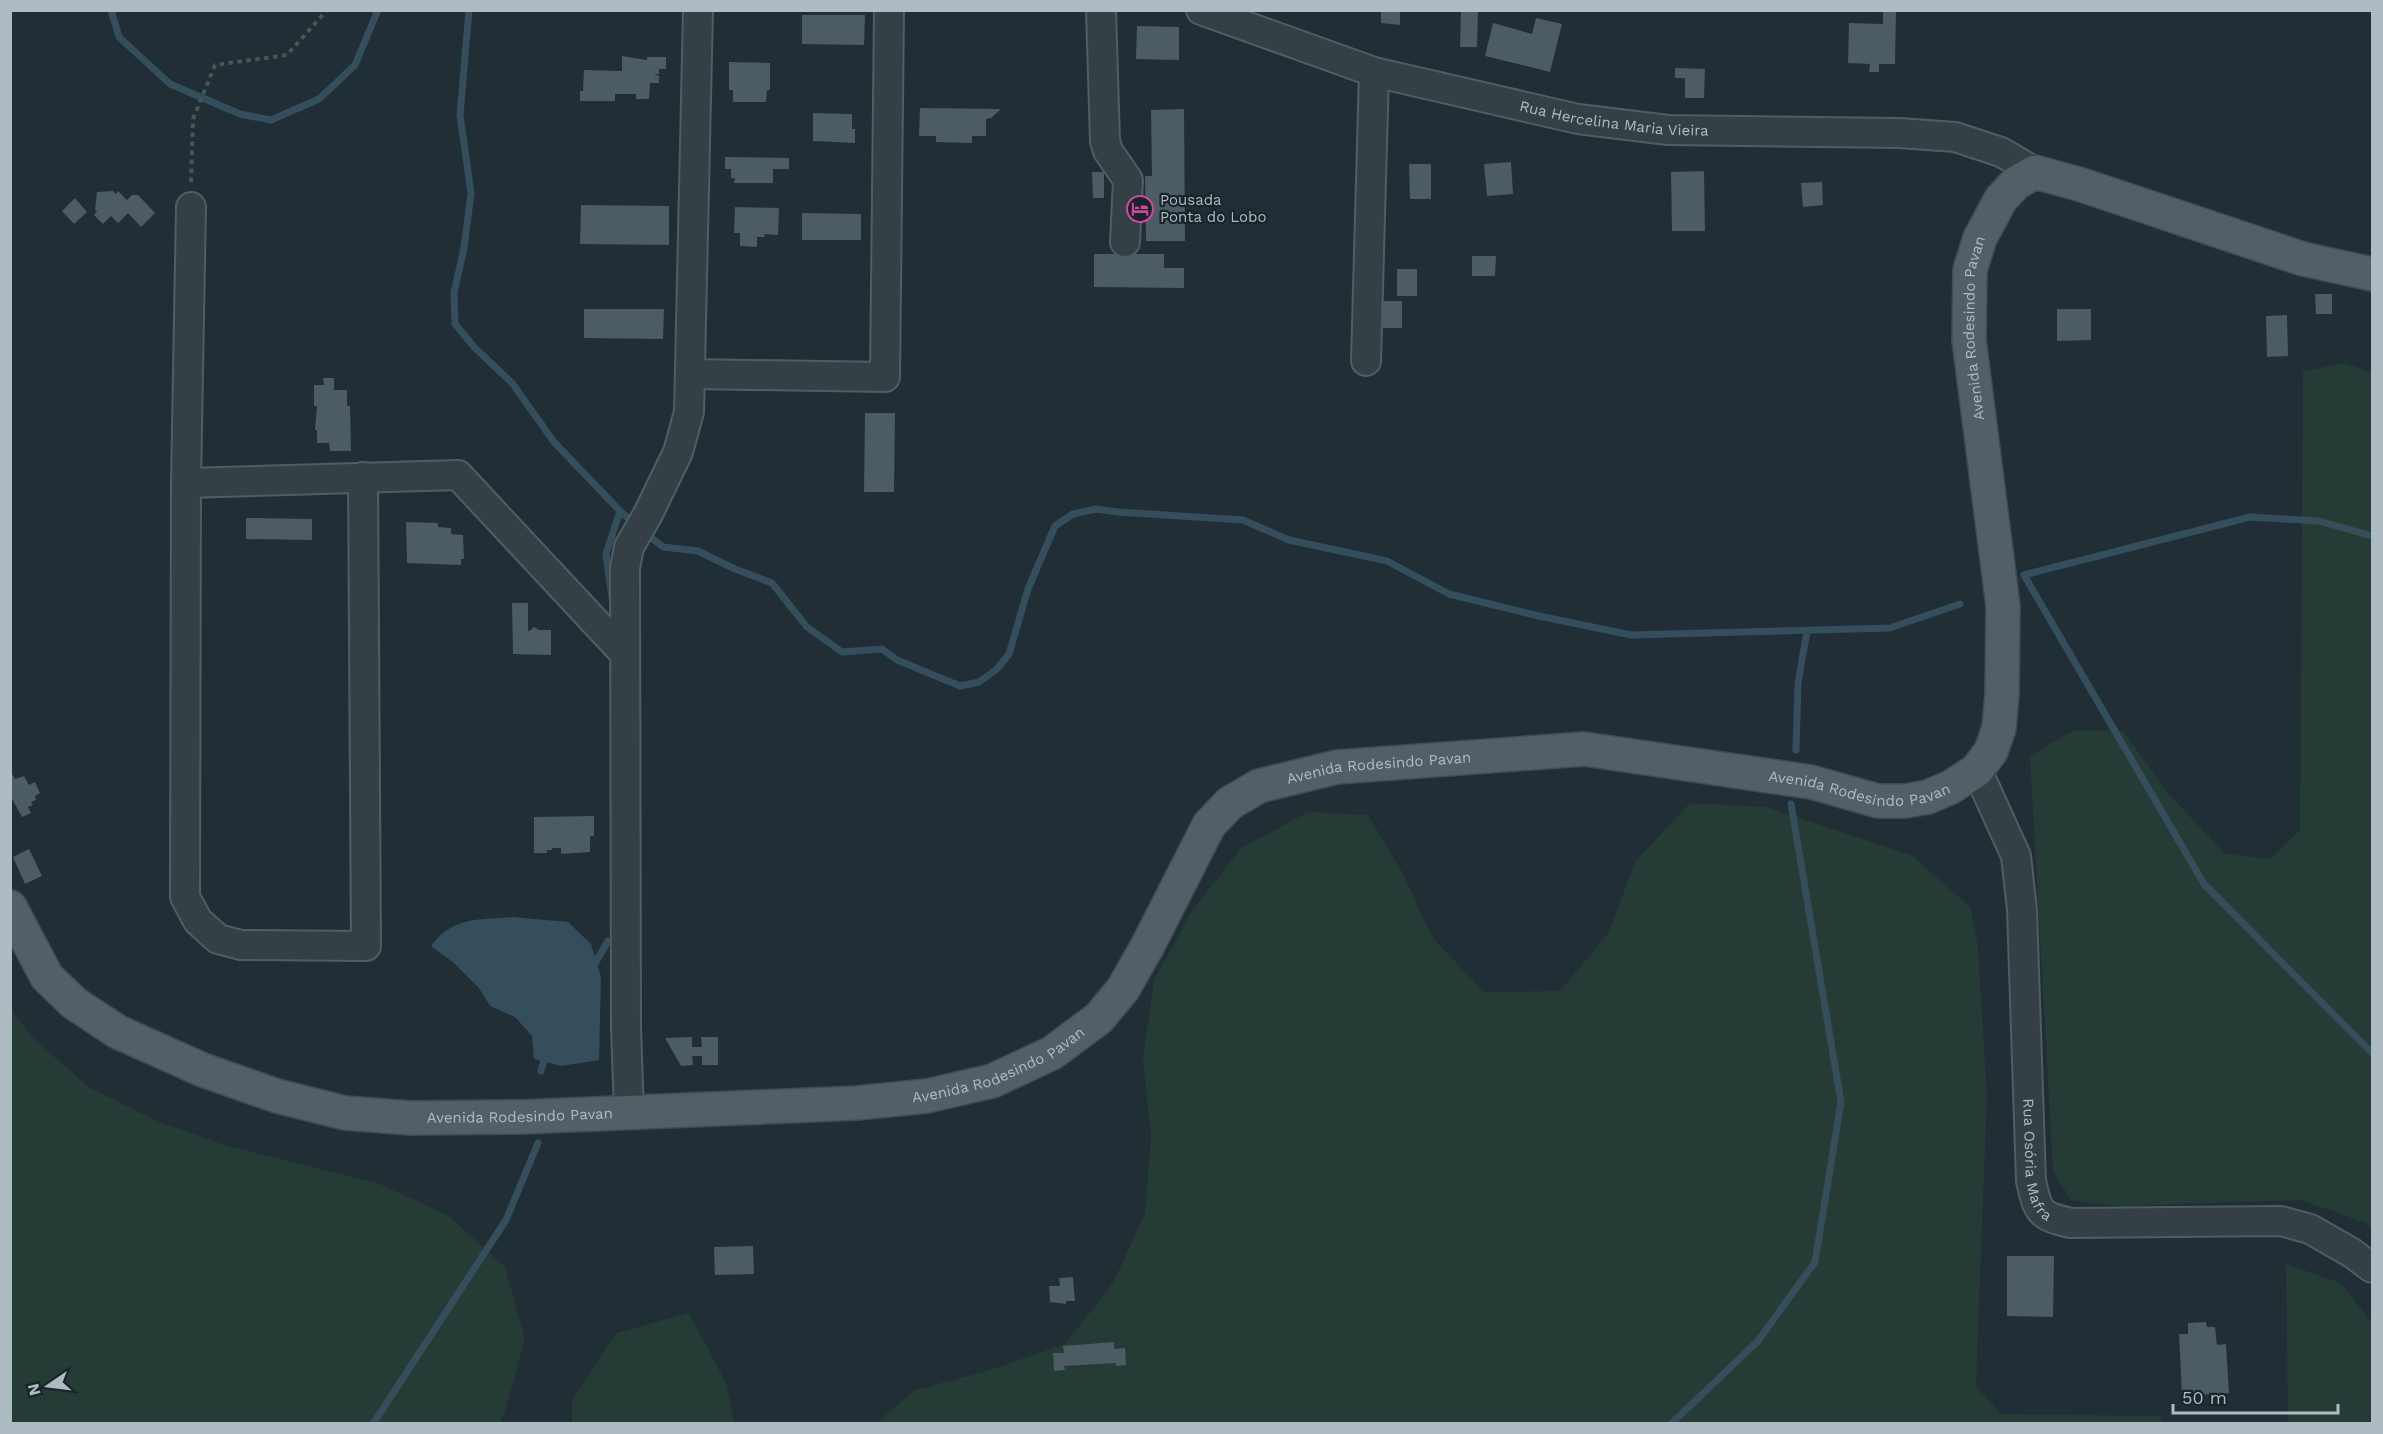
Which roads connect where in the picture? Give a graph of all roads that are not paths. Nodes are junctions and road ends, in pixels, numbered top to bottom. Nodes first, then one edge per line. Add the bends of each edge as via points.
1 (698, 10) edge
2 (889, 10) edge
3 (1101, 10) edge
4 (1201, 10) edge
5 (1374, 72) junction
6 (2035, 172) junction
7 (191, 207) road end
8 (1125, 242) dead end
9 (2373, 274) edge
10 (1366, 361) dead end
11 (690, 374) junction
12 (363, 477) junction
13 (186, 483) junction
14 (625, 654) junction
15 (1977, 770) junction
16 (10, 907) edge
17 (635, 1112) junction
18 (2373, 1268) edge

1 - 11 street
2 - 11 street via 885,377
3 - 8 street via 1105,141 1128,180
4 - 5 street, Rua Hercelina Maria Vieira
5 - 6 street, Rua Hercelina Maria Vieira via 1578,119 1668,130 1955,137 2001,152
5 - 10 street
6 - 9 main road via 2303,259
6 - 15 main road, Avenida Rodesindo Pavan via 2016,183 2001,199 1980,238 1970,270 1969,340 2004,606 1999,728 1991,751
7 - 13 street
11 - 14 street via 689,412 678,452 629,547 625,568
12 - 13 street
12 - 13 street via 366,946 229,942 218,939 198,921 185,897
12 - 14 street via 458,475
14 - 17 street via 626,1029
15 - 17 main road, Avenida Rodesindo Pavan via 1928,797 1878,801 1811,782 1584,749 1337,767 1259,786 1230,803 1209,825 1123,989 1099,1018 1052,1053 992,1081 927,1096 857,1103
15 - 18 street, Rua Osória Mafra via 2016,856 2022,910 2031,1181 2037,1208 2048,1218 2072,1223 2281,1221 2310,1229
16 - 17 main road, Avenida Rodesindo Pavan via 47,977 74,1003 118,1032 203,1070 277,1096 345,1113 411,1118

